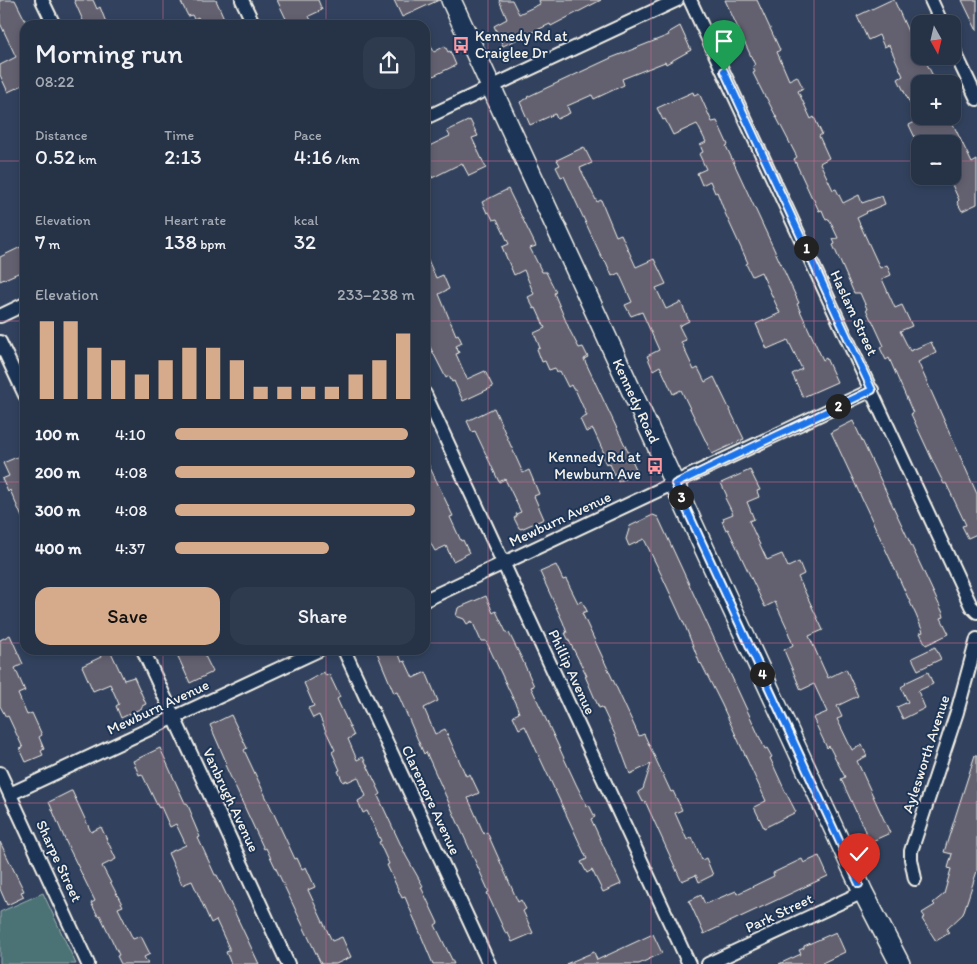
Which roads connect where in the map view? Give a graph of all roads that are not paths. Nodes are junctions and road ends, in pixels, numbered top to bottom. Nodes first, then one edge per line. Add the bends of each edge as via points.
1 (42, 0) edge
2 (242, 0) edge
3 (451, 0) edge
4 (677, 0) edge
5 (690, 0) edge
6 (931, 0) edge
7 (938, 15) edge
8 (52, 20) edge
9 (252, 20) edge
10 (961, 65) edge
11 (491, 87) junction
12 (977, 99) edge
13 (430, 116) edge
14 (20, 306) edge
15 (0, 316) edge
16 (0, 342) edge
17 (20, 384) edge
18 (872, 390) junction
19 (430, 405) edge
20 (675, 484) junction
21 (503, 563) junction
22 (430, 598) edge
23 (977, 612) edge
24 (977, 639) edge
25 (145, 655) edge
26 (308, 655) edge
27 (346, 655) edge
28 (174, 717) junction
29 (0, 773) edge
30 (10, 794) junction
31 (915, 879) dead end
32 (863, 892) junction
33 (88, 964) edge
34 (288, 964) edge
35 (489, 964) edge
36 (689, 964) edge
37 (708, 964) edge
38 (900, 964) edge

1 - 8 street
2 - 9 street
3 - 11 street, Kennedy Road
4 - 11 street
5 - 18 street, Haslam Street
6 - 7 street
10 - 12 street
11 - 13 street
11 - 20 street, Kennedy Road
14 - 15 street
16 - 17 street
18 - 20 street, Mewburn Avenue
18 - 23 street, Haslam Street via 971,606
19 - 21 street, Phillip Avenue
20 - 21 street, Mewburn Avenue
20 - 32 street, Kennedy Road
21 - 22 street, Mewburn Avenue
21 - 36 street, Phillip Avenue
24 - 31 street, Aylesworth Avenue via 957,712 911,851
25 - 28 street, Vanbrugh Avenue
26 - 28 street, Mewburn Avenue
27 - 35 street, Claremore Avenue
28 - 30 street, Mewburn Avenue
28 - 34 street, Vanbrugh Avenue
29 - 30 street, Sharpe Street
30 - 33 street, Sharpe Street
32 - 37 street, Park Street
32 - 38 street, Kennedy Road

